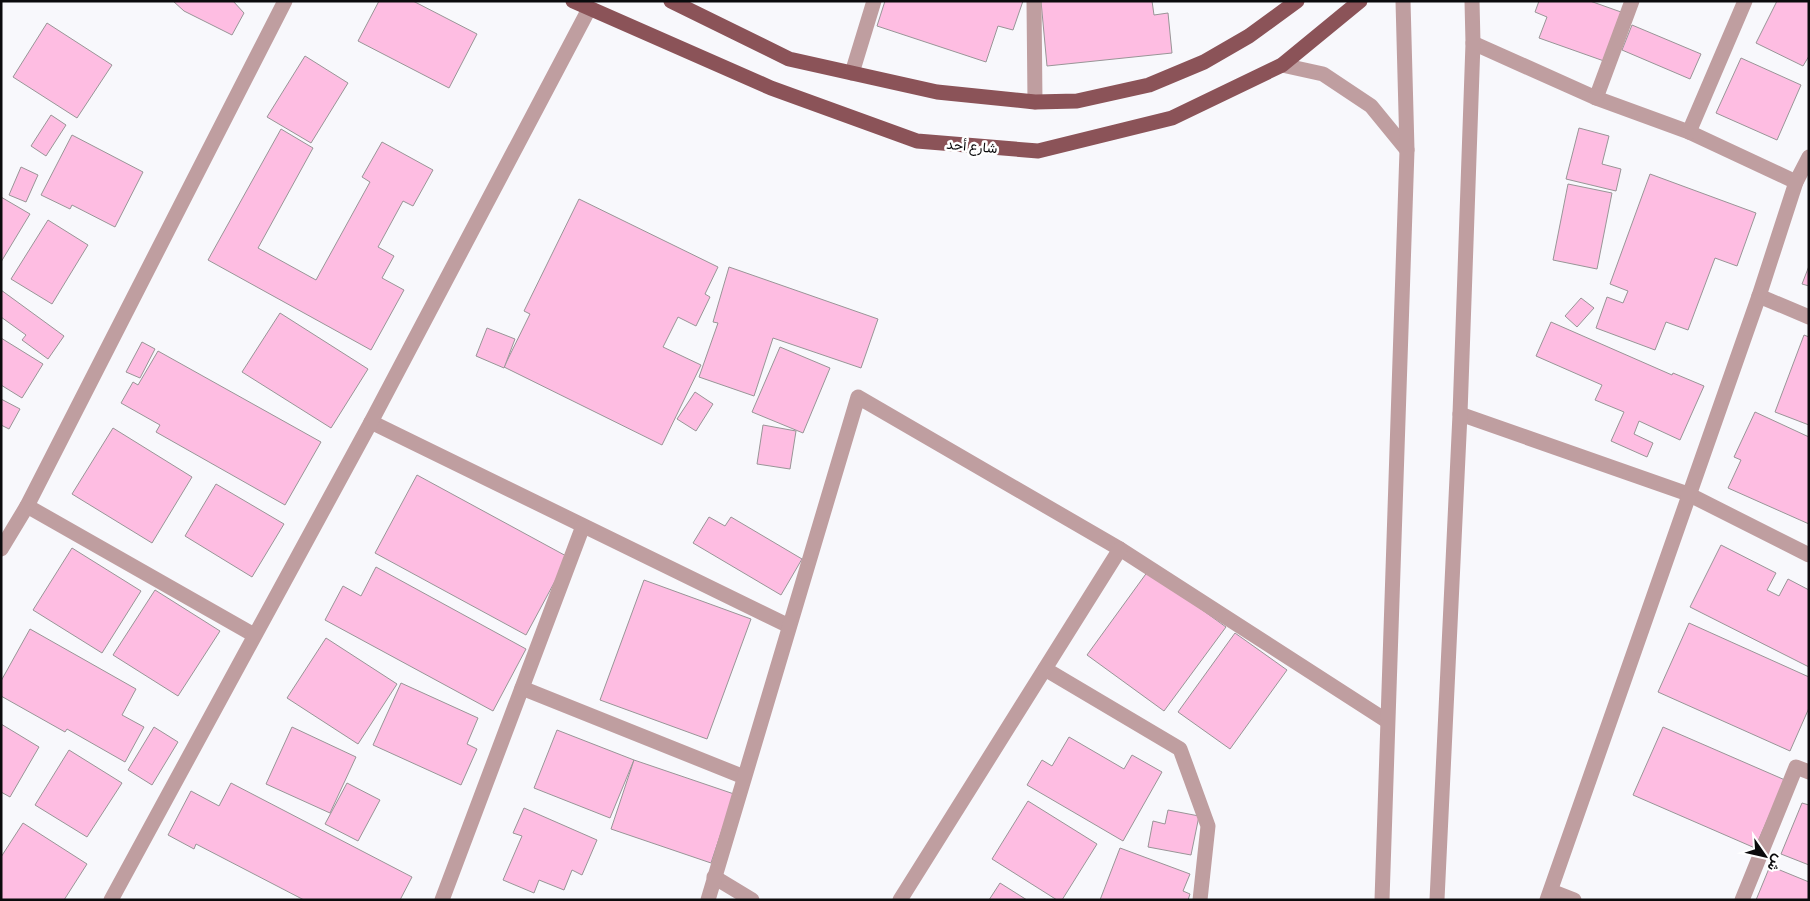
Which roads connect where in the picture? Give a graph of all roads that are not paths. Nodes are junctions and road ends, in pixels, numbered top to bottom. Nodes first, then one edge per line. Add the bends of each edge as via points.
1 (285, 1) edge
2 (573, 1) edge
3 (671, 1) edge
4 (874, 1) edge
5 (1034, 1) edge
6 (1297, 1) edge
7 (1360, 1) edge
8 (1403, 1) edge
9 (1472, 1) edge
10 (1632, 1) edge
11 (1745, 1) edge
12 (588, 9) junction
13 (1473, 43) junction
14 (1282, 65) junction
15 (852, 73) junction
16 (1596, 98) junction
17 (1035, 102) junction
18 (1689, 132) junction
19 (1407, 150) junction
20 (1809, 157) edge
21 (1796, 182) junction
22 (1759, 296) junction
23 (1809, 318) edge
24 (1460, 414) junction
25 (371, 422) junction
26 (1688, 494) junction
27 (27, 506) junction
28 (584, 526) junction
29 (1, 549) edge
30 (1120, 549) junction
31 (1809, 555) edge
32 (789, 626) junction
33 (254, 635) junction
34 (1045, 669) junction
35 (522, 688) junction
36 (1387, 721) junction
37 (1809, 772) edge
38 (744, 777) junction
39 (714, 876) junction
40 (1549, 895) edge
41 (111, 900) edge
42 (442, 900) edge
43 (708, 900) edge
44 (752, 900) edge
45 (900, 900) edge
46 (1200, 900) edge
47 (1382, 900) edge
48 (1437, 900) edge
49 (1574, 900) edge
50 (1742, 900) edge

1 - 27 street
2 - 12 main road, شارع أحد
3 - 15 main road via 789,59
4 - 15 street
5 - 17 street
6 - 17 main road via 1250,36 1204,62 1148,85 1077,101
7 - 14 main road, شارع أحد
8 - 19 street
9 - 13 street
10 - 16 street
11 - 18 street
12 - 14 main road, شارع أحد via 771,88 917,141 1038,151 1172,118
12 - 25 street
13 - 16 street
13 - 24 street
14 - 19 street via 1323,74 1370,106
15 - 17 main road via 937,92
16 - 18 street
18 - 21 street
19 - 36 street
20 - 21 street
21 - 22 street
22 - 23 street
22 - 26 street
24 - 26 street
24 - 48 street
25 - 28 street
25 - 33 street
26 - 31 street
26 - 40 street
27 - 29 street
27 - 33 street
28 - 32 street
28 - 35 street
30 - 32 street via 858,397
30 - 34 street
30 - 36 street
32 - 38 street
33 - 41 street
34 - 45 street
34 - 46 street via 1180,749 1208,826
35 - 38 street
35 - 42 street
36 - 47 street
37 - 50 street via 1796,767
38 - 39 street
39 - 43 street
39 - 44 street
40 - 49 street

